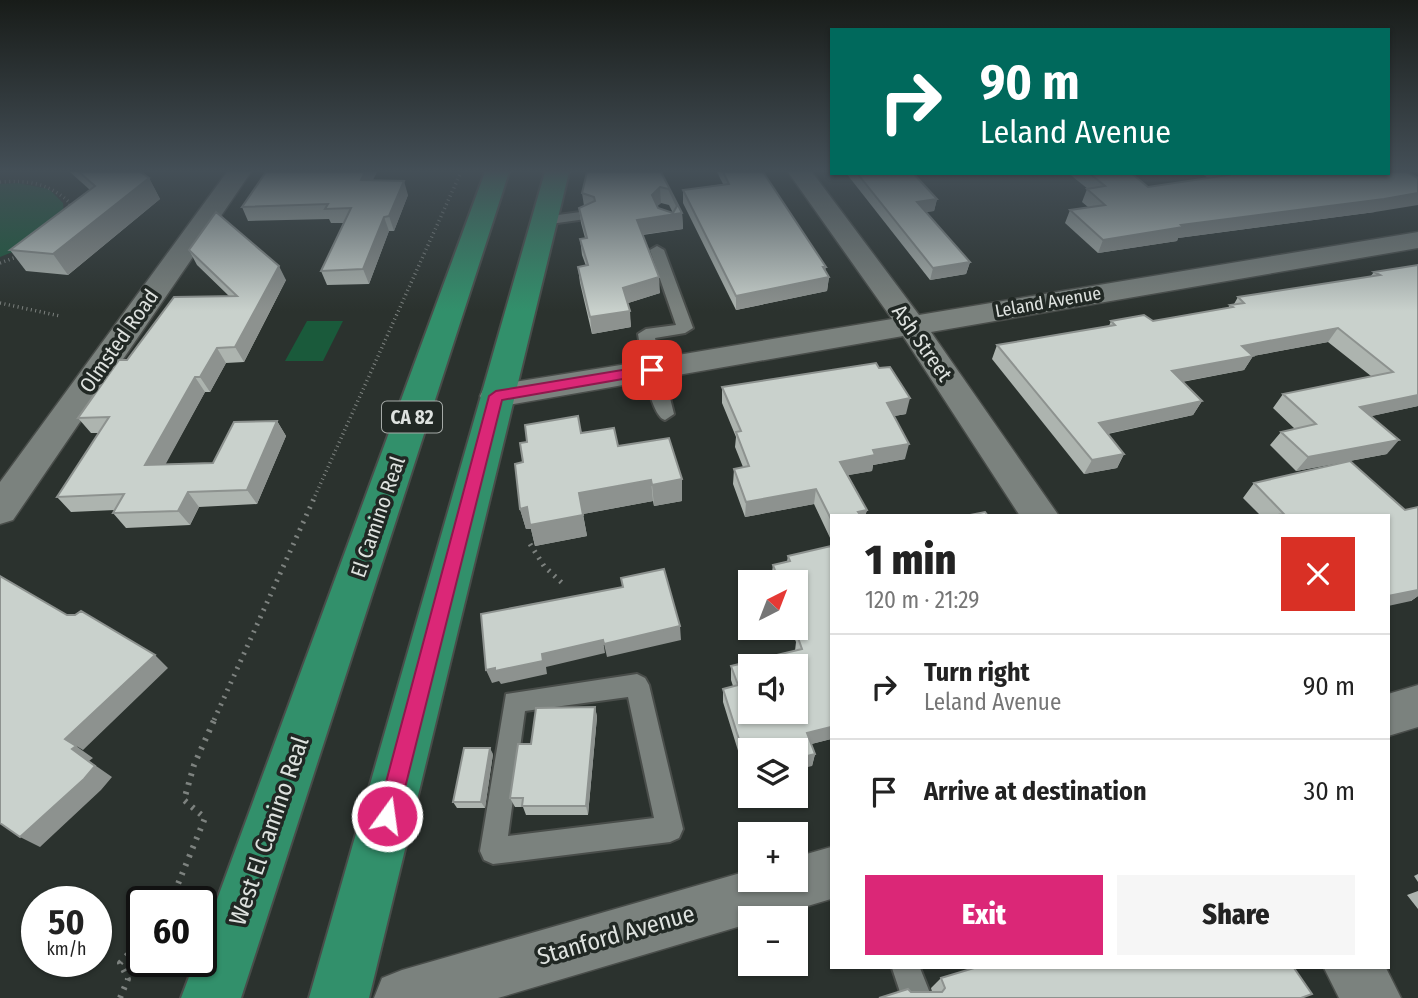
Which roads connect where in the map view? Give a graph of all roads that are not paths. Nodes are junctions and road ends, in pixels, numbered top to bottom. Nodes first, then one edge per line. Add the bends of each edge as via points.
1 (206, 219) edge
2 (481, 219) edge
3 (562, 219) edge
4 (834, 219) edge
5 (543, 221) joint
6 (1418, 240) edge
7 (657, 250) dead end
8 (911, 325) junction
9 (665, 368) junction
10 (496, 396) junction
11 (665, 415) dead end
12 (0, 510) edge
13 (1039, 514) edge
14 (327, 663) joint
15 (636, 685) joint
16 (1418, 706) edge
17 (1390, 714) edge
18 (830, 873) edge
19 (906, 969) edge
20 (1353, 969) edge
21 (211, 998) edge
22 (340, 998) edge
23 (402, 998) edge
24 (917, 998) edge
25 (1373, 998) edge

1 - 12 street, Olmsted Road
2 - 14 main road, El Camino Real / CA 82
3 - 5 lane
4 - 8 street, Ash Street
5 - 10 main road
6 - 8 street, Leland Avenue
7 - 9 lane via 685,328 646,334
8 - 9 street, Leland Avenue
8 - 13 street, Ash Street
9 - 10 street, Leland Avenue
9 - 11 lane
10 - 22 main road
14 - 21 main road, West El Camino Real / CA 82
15 - 15 lane via 514,702 493,851 670,829
16 - 17 street
18 - 23 street, Stanford Avenue
19 - 24 lane
20 - 25 street

